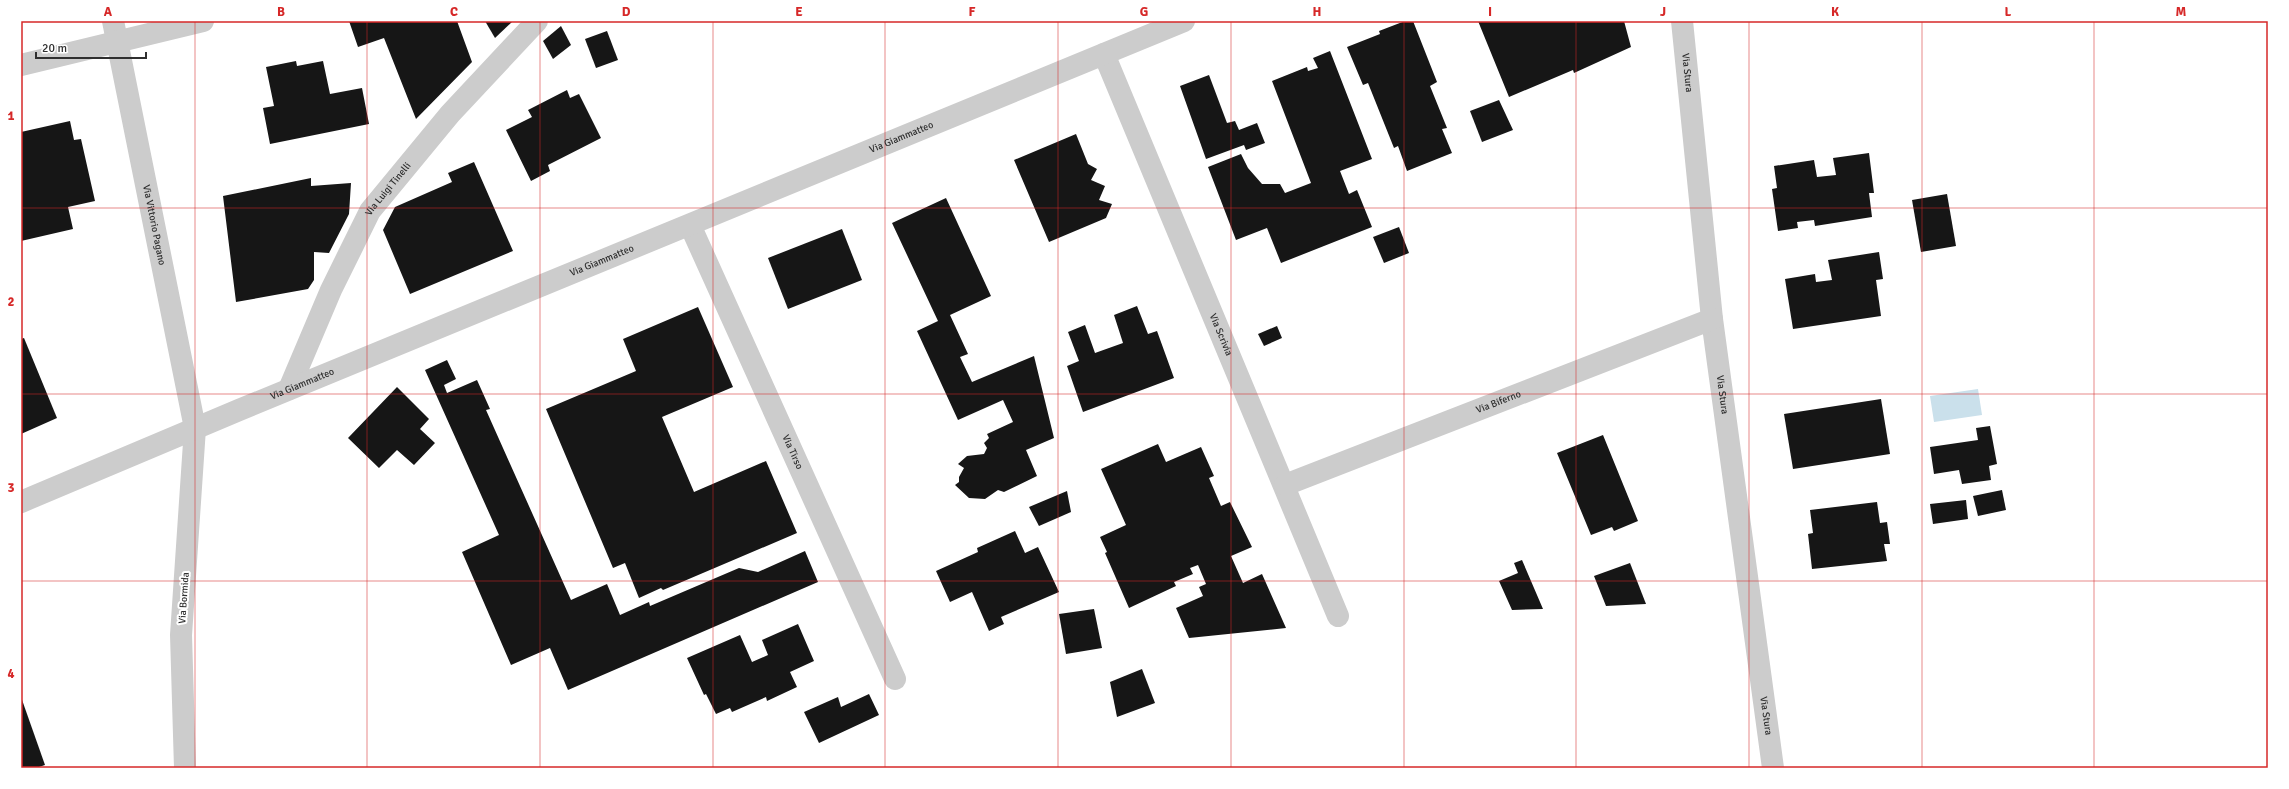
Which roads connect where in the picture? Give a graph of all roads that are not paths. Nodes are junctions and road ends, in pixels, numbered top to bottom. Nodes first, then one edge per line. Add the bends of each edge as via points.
1 (203, 21) edge
2 (537, 21) edge
3 (1184, 21) edge
4 (1682, 21) edge
5 (115, 31) edge
6 (1104, 54) junction
7 (21, 65) edge
8 (690, 224) junction
9 (1712, 318) junction
10 (289, 389) junction
11 (195, 428) junction
12 (1285, 485) junction
13 (21, 502) edge
14 (1338, 616) dead end
15 (895, 679) dead end
16 (185, 768) edge
17 (1773, 768) edge

1 - 5 street
2 - 10 street, Via Luigi Tinelli via 450,114 370,211 331,290
3 - 6 street, Via Giammatteo
4 - 9 street, Via Stura
5 - 7 street
5 - 11 street, Via Vittorio Pagano
6 - 8 street, Via Giammatteo
6 - 12 street, Via Scrivia
8 - 10 street, Via Giammatteo
8 - 15 street, Via Tirso
9 - 12 street, Via Biferno
9 - 17 street, Via Stura
10 - 11 street, Via Giammatteo
11 - 13 street, Via Giammatteo
11 - 16 street, Via Bormida via 181,635
12 - 14 street, Via Scrivia

